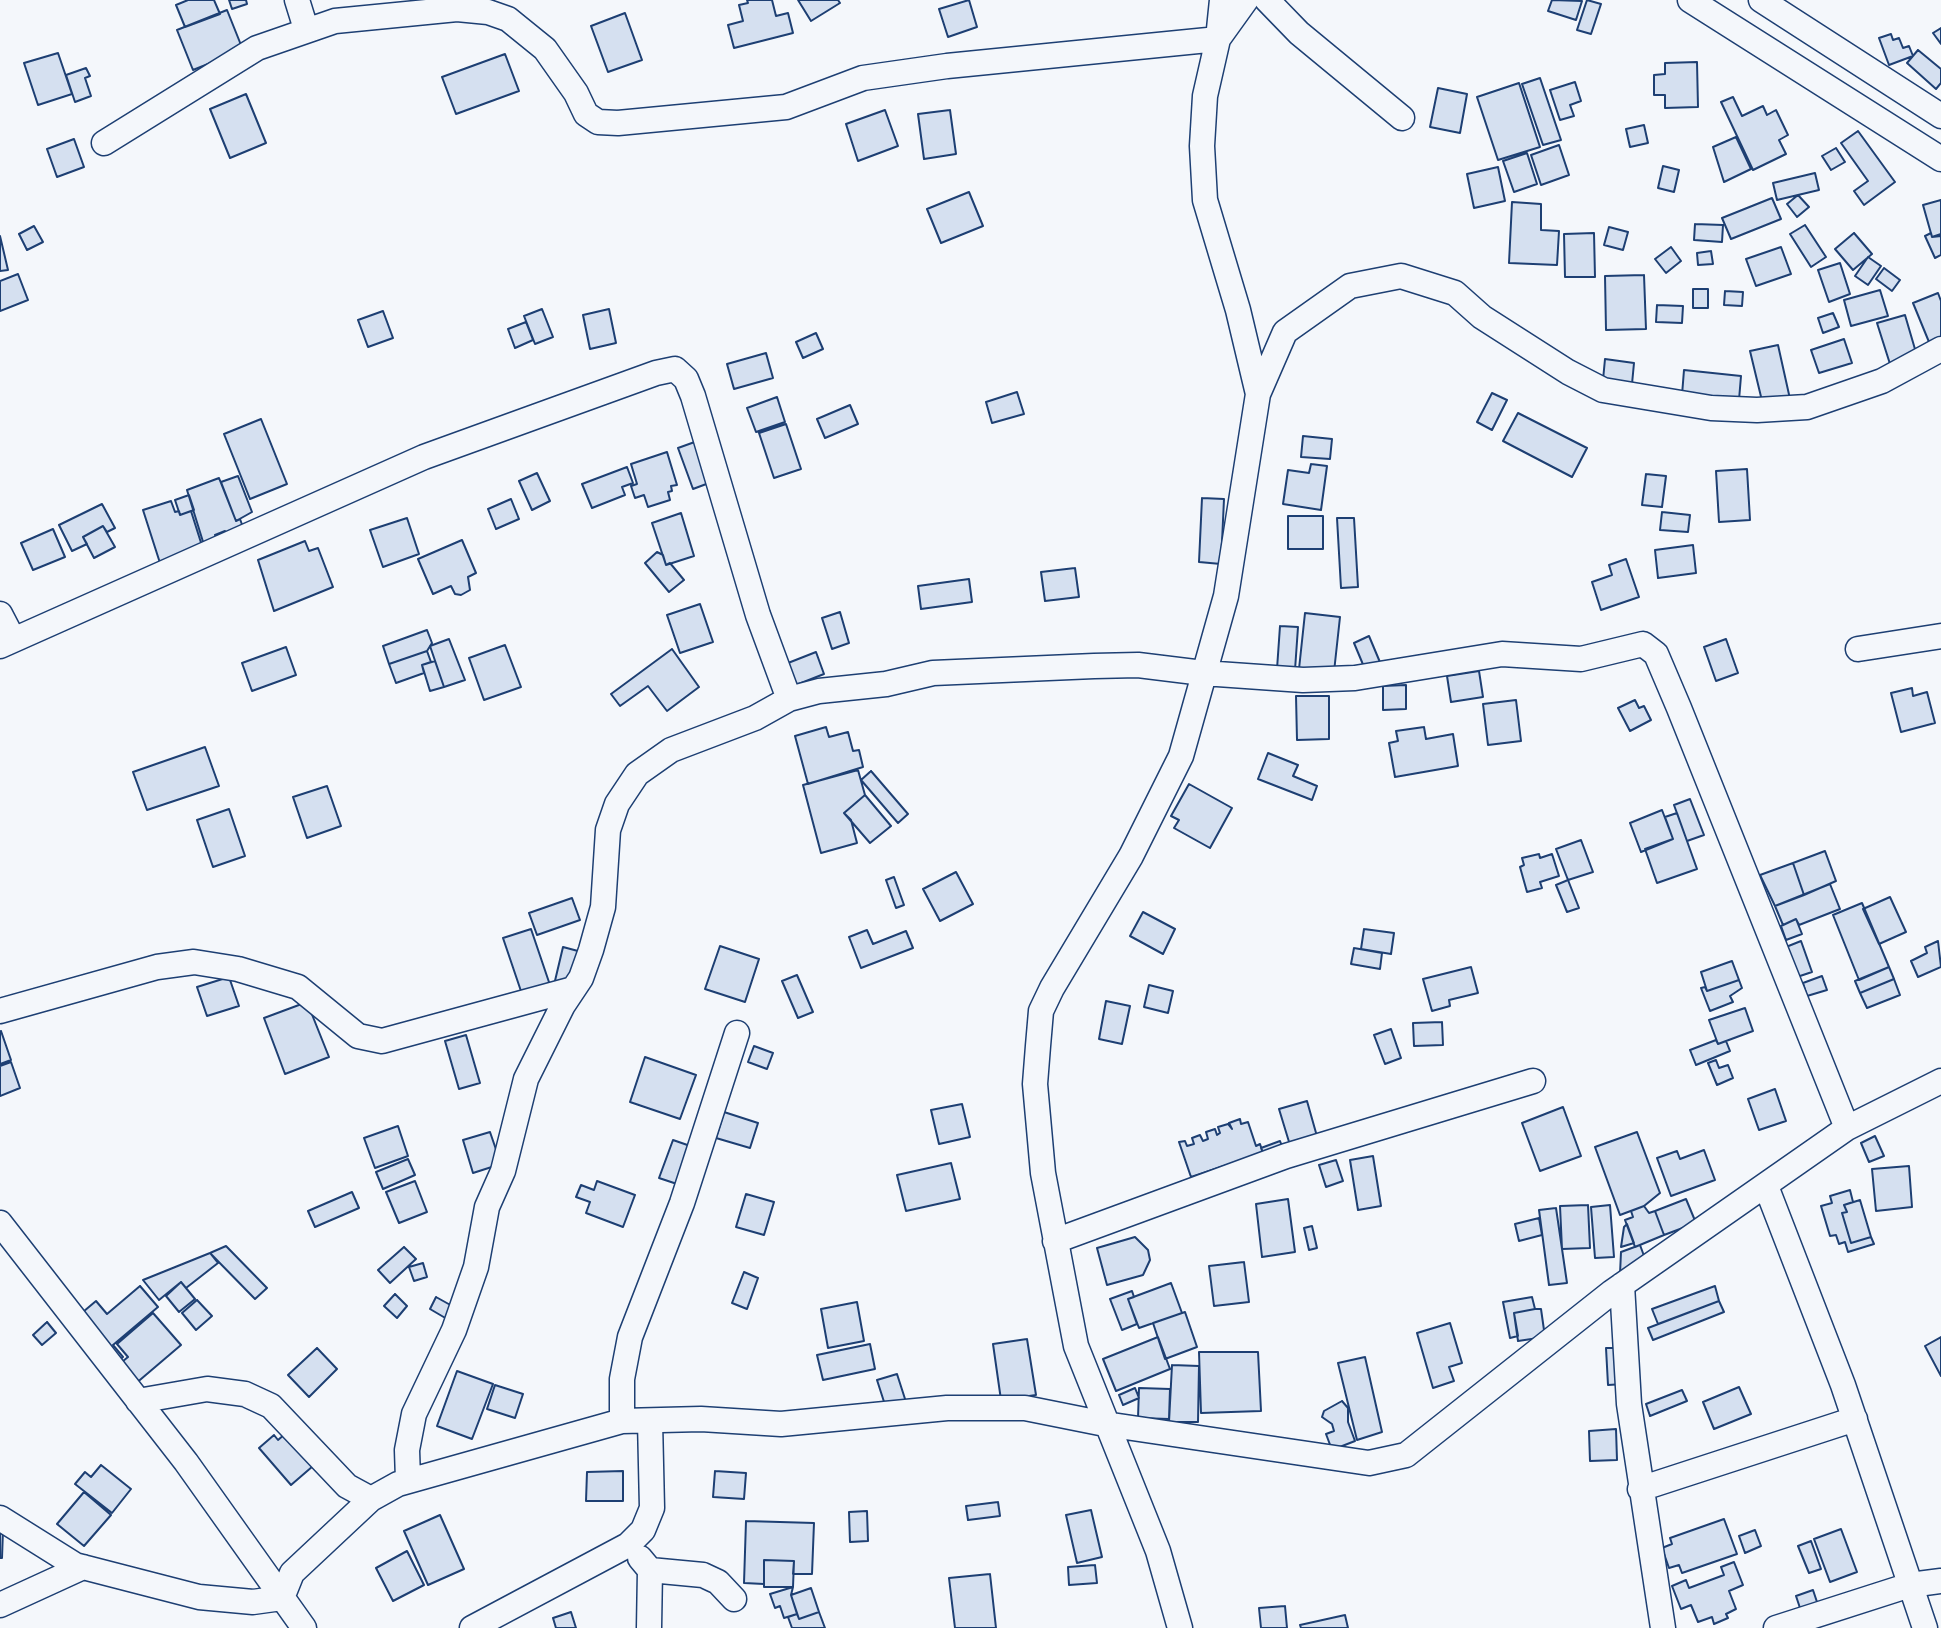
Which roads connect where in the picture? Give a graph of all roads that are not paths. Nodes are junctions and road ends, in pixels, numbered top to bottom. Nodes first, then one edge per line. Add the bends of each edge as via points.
1 (297, 0) edge
2 (1222, 0) edge
3 (1246, 0) edge
4 (1267, 0) edge
5 (1690, 0) edge
6 (1761, 0) edge
7 (306, 29) junction
8 (1218, 39) junction
9 (1941, 116) edge
10 (1402, 118) dead end
11 (104, 143) dead end
12 (1941, 159) edge
13 (1941, 349) edge
14 (1258, 394) junction
15 (0, 614) edge
16 (1941, 636) edge
17 (6, 642) edge
18 (1858, 649) dead end
19 (1203, 673) junction
20 (789, 699) junction
21 (573, 989) junction
22 (0, 1011) edge
23 (737, 1033) dead end
24 (1533, 1081) dead end
25 (1941, 1081) edge
26 (1847, 1128) junction
27 (1766, 1186) junction
28 (0, 1223) edge
29 (1055, 1241) junction
30 (1622, 1285) junction
31 (138, 1401) junction
32 (1855, 1419) junction
33 (622, 1421) junction
34 (650, 1421) junction
35 (1105, 1424) junction
36 (408, 1480) junction
37 (1640, 1489) junction
38 (371, 1499) junction
39 (0, 1518) edge
40 (628, 1545) junction
41 (83, 1567) junction
42 (650, 1570) junction
43 (1941, 1581) edge
44 (1910, 1585) junction
45 (282, 1598) junction
46 (734, 1599) dead end
47 (0, 1605) edge
48 (304, 1628) edge
49 (472, 1628) edge
50 (649, 1628) edge
51 (1180, 1628) edge
52 (1663, 1628) edge
53 (1776, 1628) edge
54 (1925, 1628) edge

1 - 7 street
2 - 8 street
3 - 8 street
4 - 10 street via 1299,33
5 - 12 street
6 - 9 street
7 - 8 street via 335,21 457,9 488,12 508,19 545,49 586,114 598,122 618,123 786,107 863,78 947,66
7 - 11 street via 257,48
8 - 14 street via 1205,96 1205,200
13 - 14 street via 1882,381 1807,407 1745,410 1657,401 1603,390 1482,317 1455,293 1401,276 1350,286 1285,332
14 - 19 street via 1226,596
15 - 17 street
16 - 18 street
17 - 20 street via 425,457 675,369 687,379 758,615
19 - 20 street via 1138,665 933,673
19 - 26 street via 1303,680 1355,678 1502,654 1581,659 1643,644 1656,654 1679,708
19 - 29 street via 1181,756 1162,797 1041,1011 1035,1084
20 - 21 street via 755,718 671,750 638,774 617,804 608,830 603,907 591,950
21 - 22 street via 382,1041 358,1036 298,987 194,962 157,967
21 - 36 street via 526,1079 503,1171 487,1207 476,1266 454,1330 414,1414 407,1450
23 - 33 street via 682,1203 630,1337 622,1379
24 - 29 street via 1286,1156
25 - 26 street
26 - 27 street
27 - 30 street
27 - 32 street
28 - 31 street
29 - 35 street via 1076,1346
30 - 35 street via 1406,1455 1369,1463
30 - 37 street
31 - 38 street via 207,1389 244,1394 271,1406 347,1486
31 - 45 street
32 - 37 street
32 - 44 street
33 - 34 street
33 - 36 street
34 - 35 street via 781,1424 947,1409 1025,1408
34 - 40 street via 652,1508 643,1530
35 - 51 street via 1158,1550
36 - 38 street
37 - 52 street
38 - 45 street via 292,1573
39 - 41 street
40 - 42 street
40 - 49 street
41 - 45 street via 199,1597 253,1602
41 - 47 street
42 - 46 street via 703,1575 718,1582
42 - 50 street
43 - 44 street
44 - 53 street
44 - 54 street
45 - 48 street

